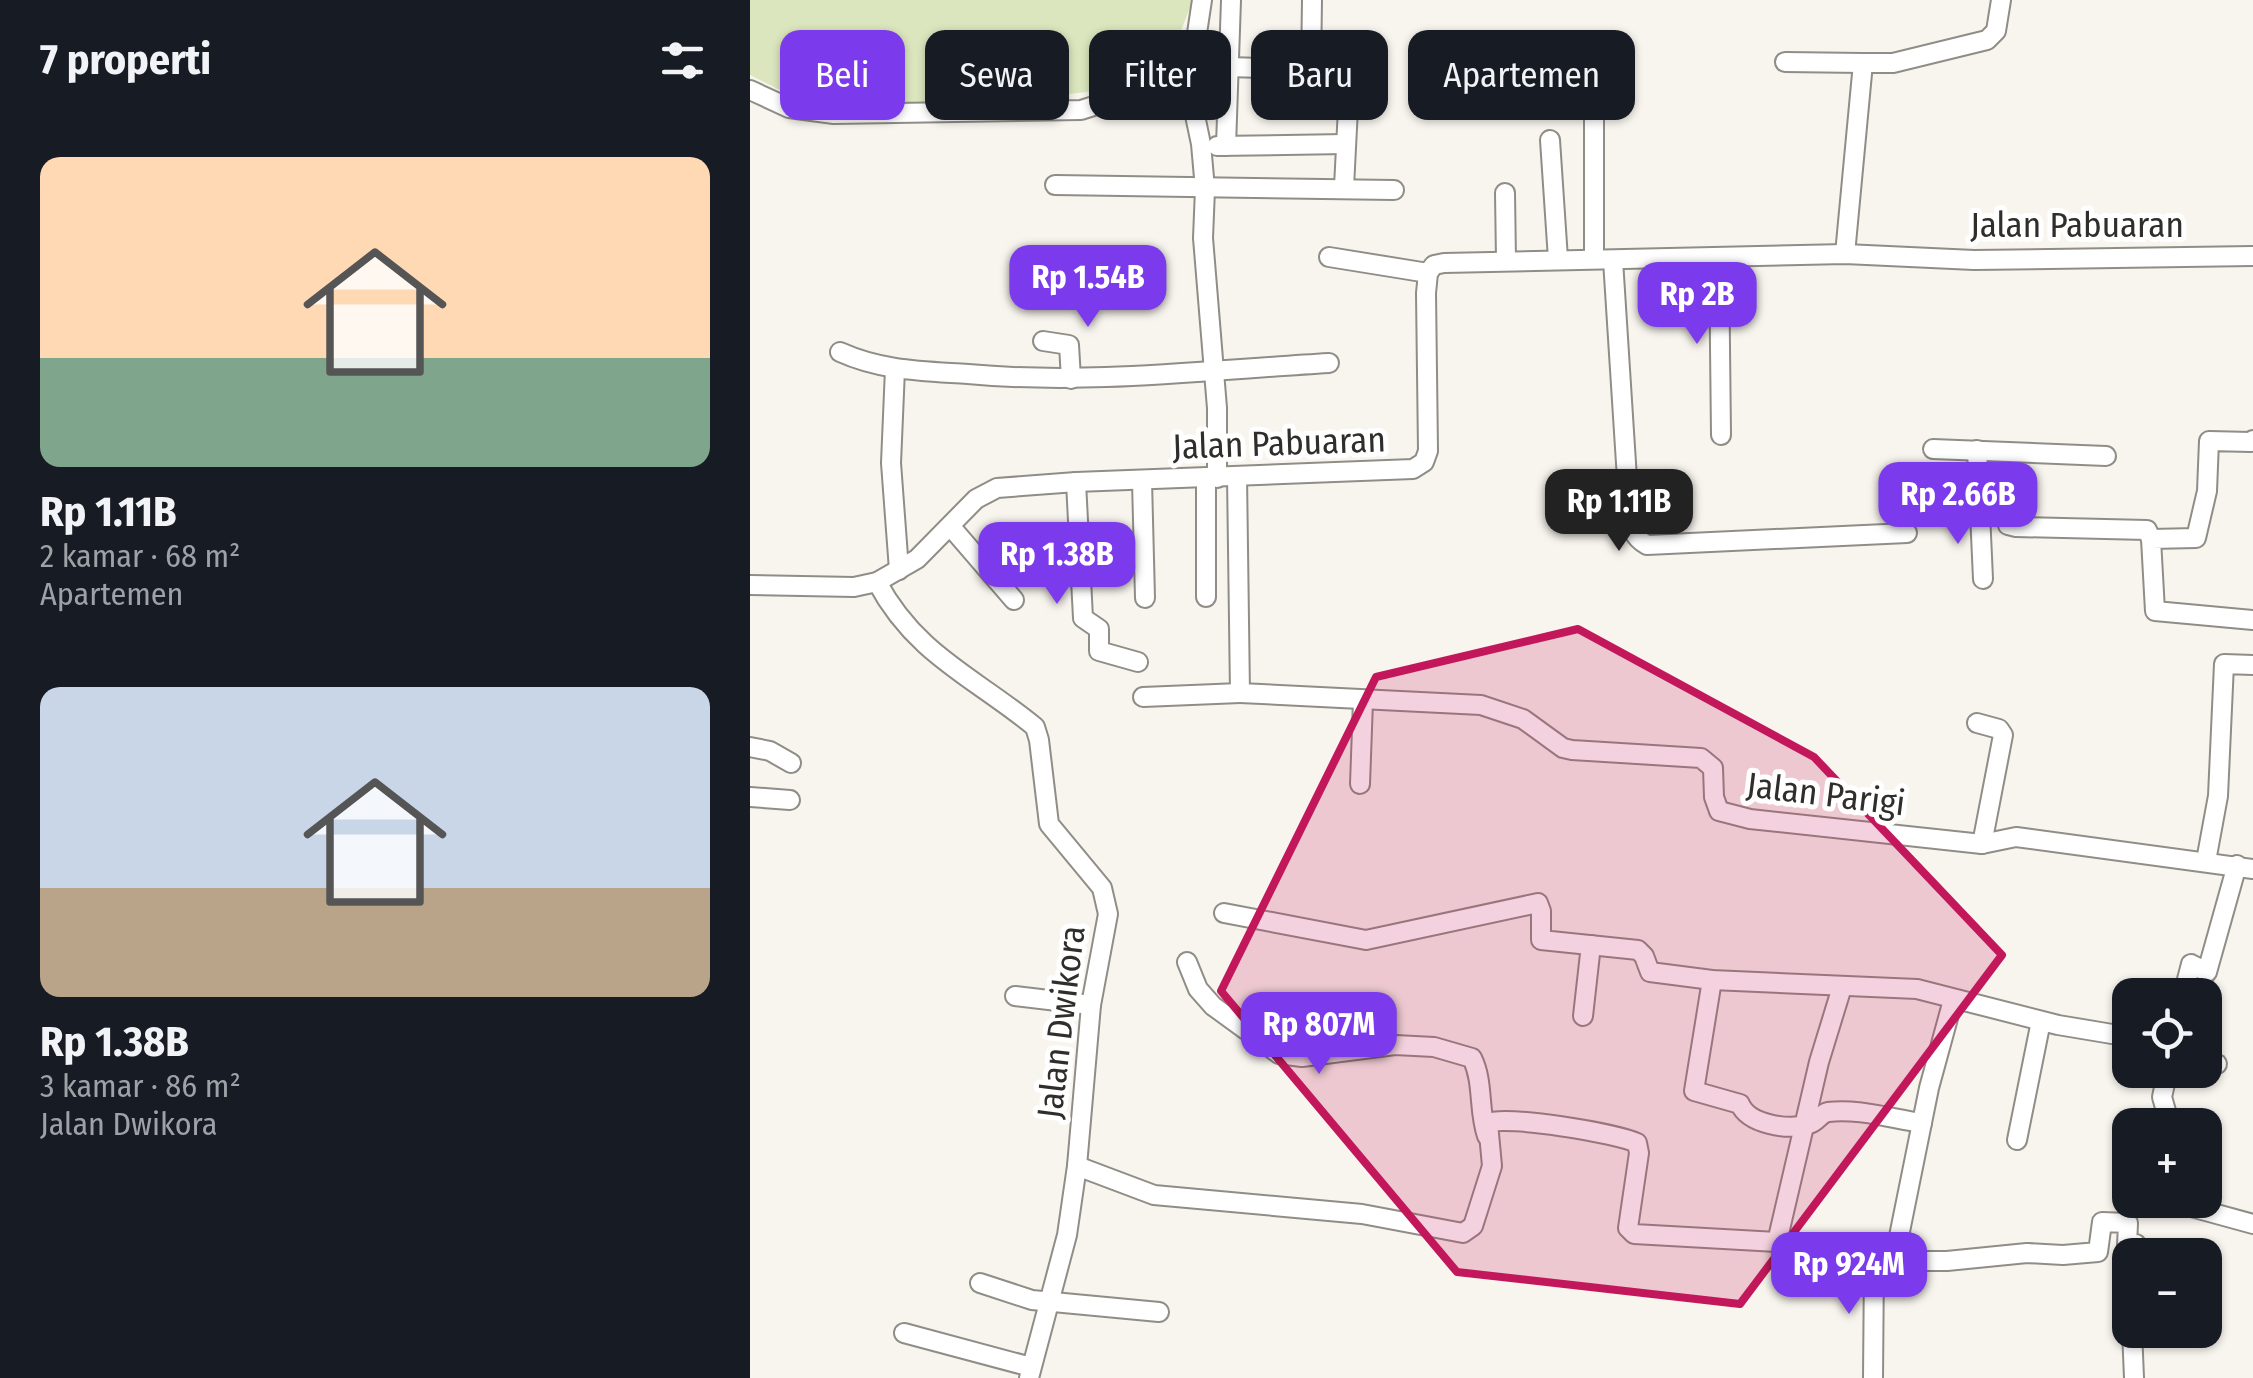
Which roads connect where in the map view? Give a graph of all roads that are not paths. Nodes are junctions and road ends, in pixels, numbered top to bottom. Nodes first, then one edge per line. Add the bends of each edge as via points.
1 (1202, 0) edge
2 (1230, 0) edge
3 (1312, 0) edge
4 (2002, 0) edge
5 (1198, 30) edge
6 (1229, 30) edge
7 (1312, 30) edge
8 (1785, 62) dead end
9 (1863, 62) junction
10 (750, 90) edge
11 (1089, 107) edge
12 (1197, 120) edge
13 (1227, 120) edge
14 (1347, 120) edge
15 (1594, 120) edge
16 (1550, 140) dead end
17 (1201, 144) junction
18 (1346, 144) junction
19 (1226, 146) junction
20 (1055, 185) dead end
21 (1344, 187) junction
22 (1204, 189) junction
23 (1394, 190) dead end
24 (1506, 193) dead end
25 (1846, 254) junction
26 (2253, 256) edge
27 (1328, 257) dead end
28 (1719, 258) junction
29 (1558, 259) junction
30 (1594, 259) junction
31 (1506, 260) junction
32 (1613, 260) junction
33 (1428, 273) junction
34 (1043, 341) dead end
35 (840, 352) dead end
36 (1329, 363) dead end
37 (895, 369) junction
38 (1214, 369) junction
39 (1072, 379) junction
40 (1721, 435) dead end
41 (2253, 440) edge
42 (1933, 449) dead end
43 (1977, 450) junction
44 (2106, 456) dead end
45 (1237, 476) junction
46 (1212, 478) junction
47 (1142, 481) junction
48 (1076, 482) junction
49 (1980, 513) junction
50 (951, 527) junction
51 (1907, 533) dead end
52 (2152, 539) junction
53 (899, 570) junction
54 (1983, 578) dead end
55 (877, 582) junction
56 (750, 585) edge
57 (1206, 597) dead end
58 (1145, 598) dead end
59 (1014, 600) dead end
60 (2253, 620) edge
61 (1138, 662) dead end
62 (2253, 665) edge
63 (1239, 686) junction
64 (1142, 697) dead end
65 (1363, 701) junction
66 (1977, 723) dead end
67 (750, 746) edge
68 (791, 763) dead end
69 (1360, 784) dead end
70 (750, 797) edge
71 (790, 800) dead end
72 (1982, 844) junction
73 (2206, 861) junction
74 (2245, 867) edge
75 (1224, 912) dead end
76 (1591, 945) junction
77 (1187, 962) dead end
78 (2187, 978) edge
79 (1712, 980) junction
80 (1842, 987) junction
81 (1015, 996) dead end
82 (1954, 1000) junction
83 (1091, 1005) junction
84 (1583, 1016) dead end
85 (2041, 1021) junction
86 (2112, 1034) edge
87 (1922, 1123) junction
88 (1804, 1126) junction
89 (1487, 1138) junction
90 (2017, 1140) dead end
91 (1078, 1166) junction
92 (2222, 1216) edge
93 (2253, 1224) edge
94 (2127, 1238) edge
95 (1776, 1242) junction
96 (1874, 1261) junction
97 (1894, 1261) junction
98 (980, 1284) dead end
99 (1050, 1303) junction
100 (1159, 1312) dead end
101 (904, 1333) dead end
102 (2133, 1348) edge
103 (1030, 1372) edge
104 (1873, 1378) edge
105 (2134, 1378) edge

1 - 5 street
2 - 6 street
3 - 7 street
4 - 9 street via 1996,31 1987,40 1893,63
8 - 9 street
9 - 25 street
10 - 11 street via 789,108 834,114
12 - 17 street
13 - 19 street
14 - 18 street
15 - 30 street
16 - 29 street
17 - 19 street
17 - 22 street
18 - 19 street
18 - 21 street
20 - 22 street
21 - 22 street
21 - 23 street
22 - 38 street
24 - 31 street
25 - 26 street, Jalan Pabuaran via 1974,260
25 - 28 street, Jalan Pabuaran
27 - 33 street
28 - 32 street, Jalan Pabuaran
28 - 40 street
29 - 30 street, Jalan Pabuaran
29 - 31 street, Jalan Pabuaran
30 - 32 street, Jalan Pabuaran
31 - 33 street, Jalan Pabuaran via 1444,263
32 - 51 street via 1629,510 1638,540 1647,546
33 - 45 street, Jalan Pabuaran via 1424,462 1403,472
34 - 39 street via 1069,344
35 - 37 street
36 - 38 street
37 - 39 street
37 - 53 street via 890,463
38 - 39 street
38 - 46 street
41 - 52 street via 2209,441 2208,491 2196,538
42 - 43 street
43 - 44 street
43 - 49 street
45 - 46 street, Jalan Pabuaran
45 - 63 street
46 - 47 street, Jalan Pabuaran
46 - 57 street
47 - 48 street, Jalan Pabuaran
47 - 58 street
48 - 50 street, Jalan Pabuaran via 987,491
48 - 61 street via 1083,618 1099,630 1099,651
49 - 52 street via 2003,513 2008,526 2147,530
49 - 54 street
50 - 53 street, Jalan Pabuaran
50 - 59 street
52 - 60 street via 2155,611
53 - 55 street, Jalan Pabuaran
55 - 56 street, Jalan Pabuaran via 854,588
55 - 83 street, Jalan Dwikora via 926,648 1036,730 1049,824 1107,902
62 - 73 street via 2224,664 2218,796
63 - 64 street, Jalan Parigi
63 - 65 street, Jalan Parigi
65 - 69 street
65 - 72 street, Jalan Parigi via 1481,705 1523,720 1563,748 1702,758 1713,768 1716,806 1726,814
66 - 72 street via 2002,735
67 - 68 street
70 - 71 street
72 - 73 street, Jalan Parigi via 2016,837
73 - 74 street, Jalan Parigi
74 - 78 street via 2207,972 2191,964
75 - 76 street via 1366,940 1538,903 1541,940
76 - 79 street via 1638,950 1650,972
76 - 84 street
77 - 89 street via 1212,1006 1279,1054 1396,1045 1472,1058
79 - 80 street
79 - 88 street via 1694,1091 1740,1104 1750,1118
80 - 82 street via 1917,990
80 - 88 street
81 - 83 street
82 - 85 street
82 - 87 street
83 - 91 street, Jalan Dwikora
85 - 86 street
85 - 90 street
87 - 88 street via 1828,1112
87 - 97 street
88 - 95 street
89 - 91 street via 1492,1166 1473,1226 1463,1233 1362,1214 1154,1196
89 - 95 street via 1489,1122 1505,1120 1632,1140 1639,1153 1630,1233
91 - 99 street, Jalan Dwikora
92 - 93 street
94 - 97 street via 2128,1223 2107,1220 2098,1252
95 - 96 street
96 - 97 street
96 - 104 street
98 - 99 street
99 - 100 street
99 - 103 street, Jalan Dwikora
101 - 103 street
102 - 105 street

